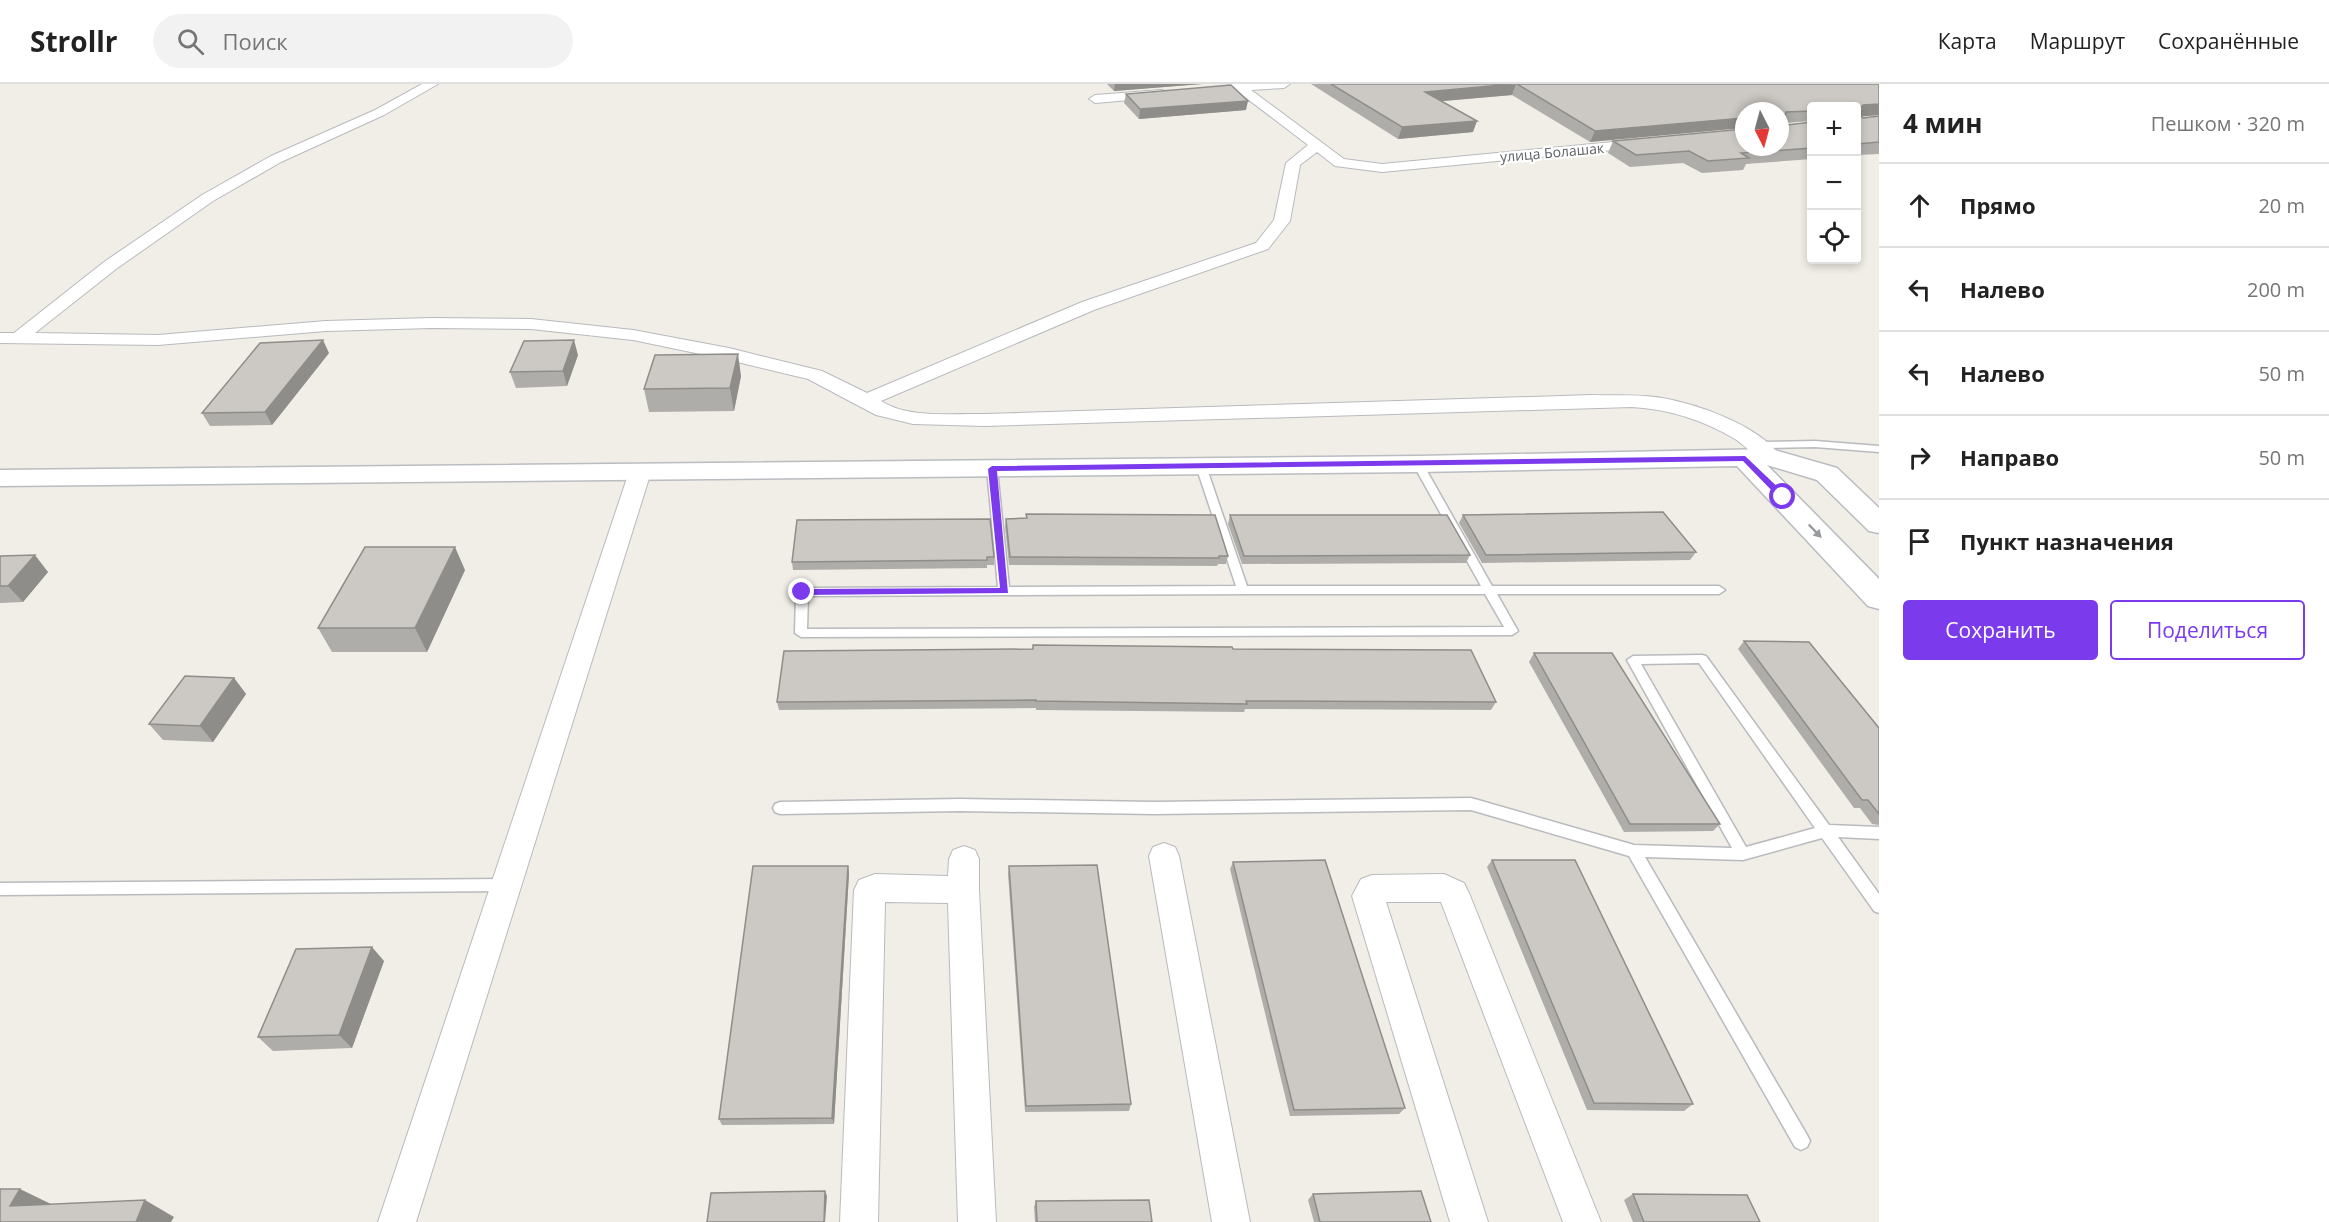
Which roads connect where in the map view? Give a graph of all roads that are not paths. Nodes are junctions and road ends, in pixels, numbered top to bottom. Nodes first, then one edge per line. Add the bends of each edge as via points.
1 (432, 84) edge
2 (1284, 84) edge
3 (1237, 86) edge
4 (1217, 89) edge
5 (1173, 93) edge
6 (1095, 99) dead end
7 (1662, 141) edge
8 (1317, 145) junction
9 (8, 339) edge
10 (866, 400) junction
11 (1879, 449) edge
12 (1759, 453) junction
13 (1418, 464) junction
14 (1201, 466) junction
15 (992, 469) junction
16 (640, 472) junction
17 (0, 478) edge
18 (1879, 524) edge
19 (1490, 590) junction
20 (1719, 590) dead end
21 (1004, 591) junction
22 (1243, 591) junction
23 (1879, 598) edge
24 (780, 808) dead end
25 (1825, 831) junction
26 (1879, 832) edge
27 (1634, 851) junction
28 (1743, 854) junction
29 (1164, 856) dead end
30 (506, 885) junction
31 (0, 889) edge
32 (1879, 906) edge
33 (1801, 1141) dead end
34 (397, 1222) edge
35 (859, 1222) edge
36 (977, 1222) edge
37 (1231, 1222) edge
38 (1469, 1222) edge
39 (1582, 1222) edge

1 - 9 street via 245,177 167,226
2 - 3 street
3 - 4 street
3 - 8 street, улица Болашак
5 - 6 street
7 - 8 street, улица Болашак via 1382,168 1340,163
8 - 10 street via 1293,163 1282,220 1262,246 1088,306
9 - 10 street via 158,340 326,326 531,324 633,335 729,354 815,375
10 - 12 street via 883,411 913,418 985,420 1592,401 1671,406 1721,425
11 - 12 lane via 1815,444
12 - 13 street
12 - 18 street via 1827,474
12 -> 23 street
13 - 14 street
13 - 19 lane
14 - 15 street
14 - 22 lane
15 - 16 street
15 - 21 lane
16 - 17 street
16 - 30 street
19 - 20 lane
19 - 21 lane via 1512,631 801,633 802,592
19 - 22 lane
21 - 22 lane
24 - 27 lane via 1471,804
25 - 26 lane
25 - 28 lane
25 - 28 lane via 1702,659 1633,660
25 - 32 lane
27 - 28 lane
27 - 33 lane
29 - 37 street
30 - 31 lane
30 - 34 street
35 - 36 street via 870,890 964,875
38 - 39 street via 1368,896 1372,889 1444,888 1453,893

